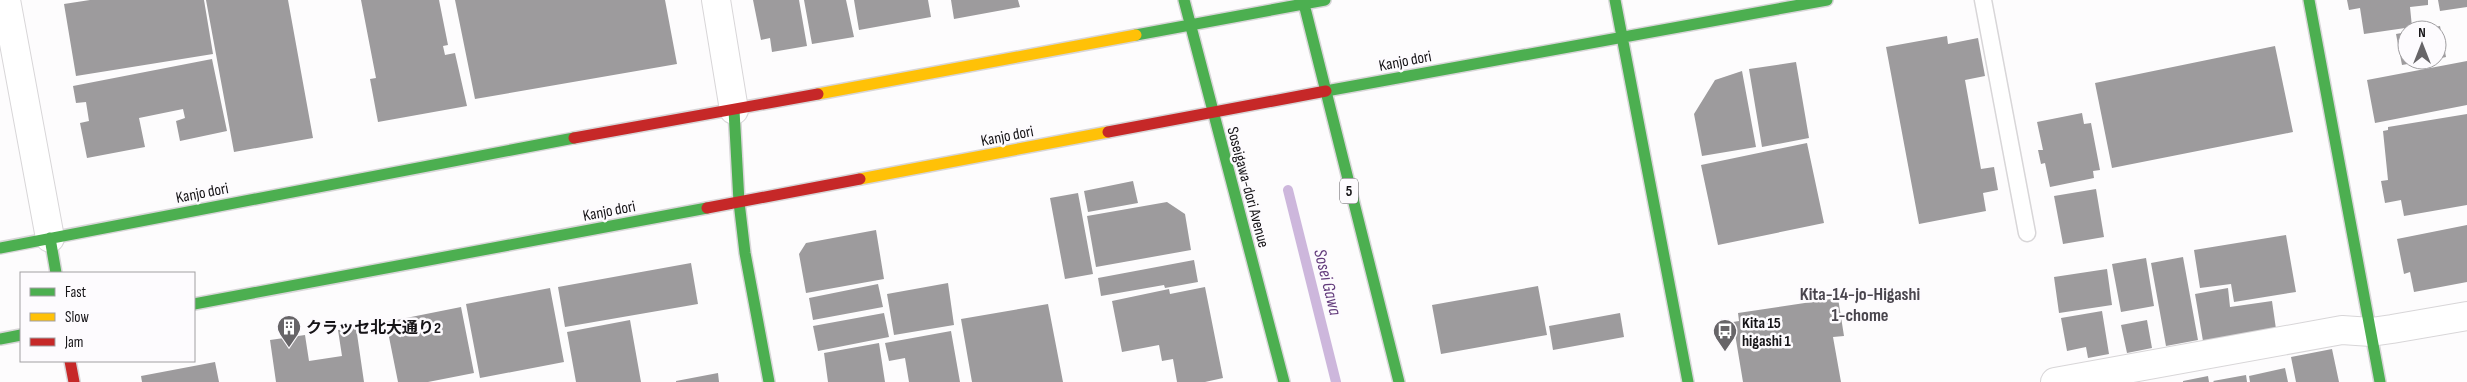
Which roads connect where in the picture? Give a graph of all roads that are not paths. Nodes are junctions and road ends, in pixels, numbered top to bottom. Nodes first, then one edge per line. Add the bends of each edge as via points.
1 (6, 0) edge
2 (716, 0) edge
3 (1184, 0) edge
4 (1325, 0) edge
5 (1615, 0) edge
6 (1827, 0) edge
7 (1983, 0) edge
8 (2309, 0) edge
9 (1303, 2) edge
10 (1190, 25) junction
11 (1622, 37) junction
12 (1327, 91) junction
13 (734, 110) junction
14 (1212, 113) junction
15 (739, 202) junction
16 (2027, 233) dead end
17 (50, 238) junction
18 (0, 248) edge
19 (56, 272) edge
20 (195, 304) edge
21 (2467, 316) edge
22 (2371, 332) junction
23 (20, 335) edge
24 (0, 339) edge
25 (70, 362) edge
26 (74, 382) edge
27 (769, 382) edge
28 (1284, 382) edge
29 (1399, 382) edge
30 (1688, 382) edge
31 (2055, 382) edge
32 (2380, 382) edge

1 - 17 street
2 - 13 street
3 - 10 main road, Soseigawa-dori Avenue
4 - 9 main road, Kanjo dori
5 - 11 main road
6 - 11 main road, Kanjo dori
7 - 16 lane
8 - 22 main road
9 - 10 main road, Kanjo dori
9 - 12 main road, 5
10 - 13 main road, Kanjo dori
10 - 14 main road, Soseigawa-dori Avenue
11 - 12 main road, Kanjo dori
11 - 30 main road
12 - 14 main road, Kanjo dori
12 - 29 main road, 5
13 - 15 main road
13 - 17 main road, Kanjo dori
14 - 15 main road, Kanjo dori
14 - 28 main road, Soseigawa-dori Avenue
15 - 20 main road, Kanjo dori
15 - 27 main road
17 - 18 main road, Kanjo dori
17 - 19 main road
21 - 22 street
22 - 31 street via 2342,330
22 - 32 main road
23 - 24 main road
25 - 26 main road

